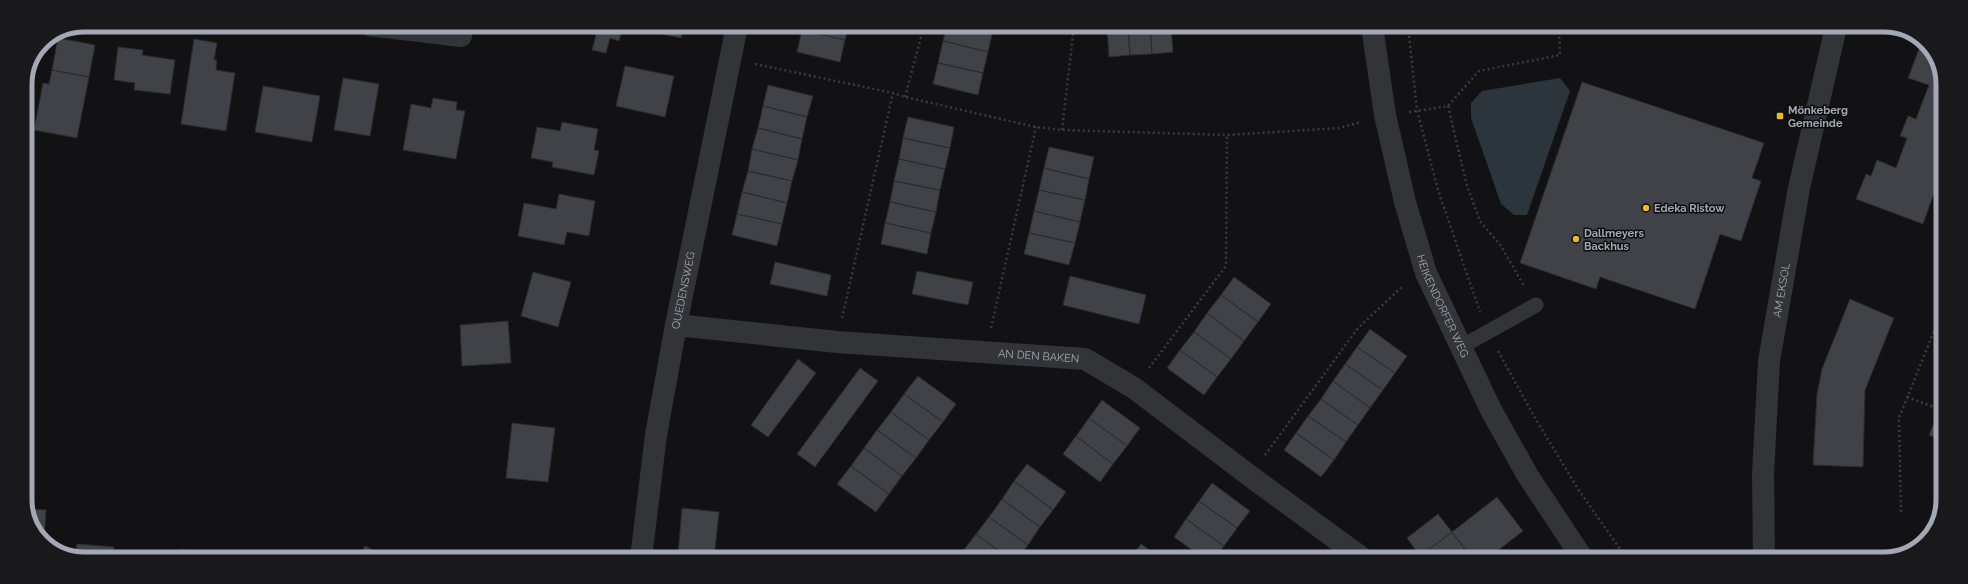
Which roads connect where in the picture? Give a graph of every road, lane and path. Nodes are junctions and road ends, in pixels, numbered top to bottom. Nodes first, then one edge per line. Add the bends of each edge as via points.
1 (427, 32) edge
2 (462, 32) edge
3 (736, 32) edge
4 (922, 32) edge
5 (1073, 32) edge
6 (1373, 32) edge
7 (1559, 32) edge
8 (1835, 32) edge
9 (731, 59) junction
10 (893, 93) junction
11 (905, 97) junction
12 (1448, 106) junction
13 (1385, 115) junction
14 (1036, 127) junction
15 (1339, 128) dead end
16 (1062, 130) junction
17 (1227, 135) junction
18 (1426, 273) junction
19 (1536, 305) joint
20 (676, 325) junction
21 (1936, 325) edge
22 (1934, 330) joint
23 (837, 342) junction
24 (1461, 347) junction
25 (986, 352) junction
26 (1134, 388) junction
27 (1907, 397) junction
28 (1936, 408) edge
29 (1250, 476) junction
30 (1901, 512) dead end
31 (642, 552) edge
32 (1354, 552) edge
33 (1578, 552) edge
34 (1764, 552) edge

1 - 2 street via 461,36
3 - 9 street, QUEDENSWEG
4 - 11 path
5 - 16 path
6 - 13 street, HEIKENDORFER WEG
7 - 12 path via 1560,55 1479,71
8 - 34 street, AM EKSOL via 1799,188 1769,362 1763,474
9 - 10 path
9 - 20 street, QUEDENSWEG
10 - 11 path
10 - 23 path
11 - 14 path
12 - 13 path
12 - 19 path via 1467,186 1480,221 1501,246
13 - 18 street, HEIKENDORFER WEG via 1405,202
14 - 16 path
14 - 25 path
15 - 17 path
16 - 17 path
17 - 26 path via 1226,266
18 - 24 street, HEIKENDORFER WEG
18 - 29 path via 1402,286 1358,328
19 - 24 lane
20 - 23 street, AN DEN BAKEN
20 - 31 street, QUEDENSWEG via 656,434
21 - 22 path
22 - 27 path
23 - 25 street, AN DEN BAKEN
24 - 33 street, HEIKENDORFER WEG via 1491,410 1528,476
25 - 26 street, AN DEN BAKEN via 1085,360
26 - 29 street, AN DEN BAKEN
27 - 28 path
27 - 30 path via 1899,418
29 - 32 street, AN DEN BAKEN

